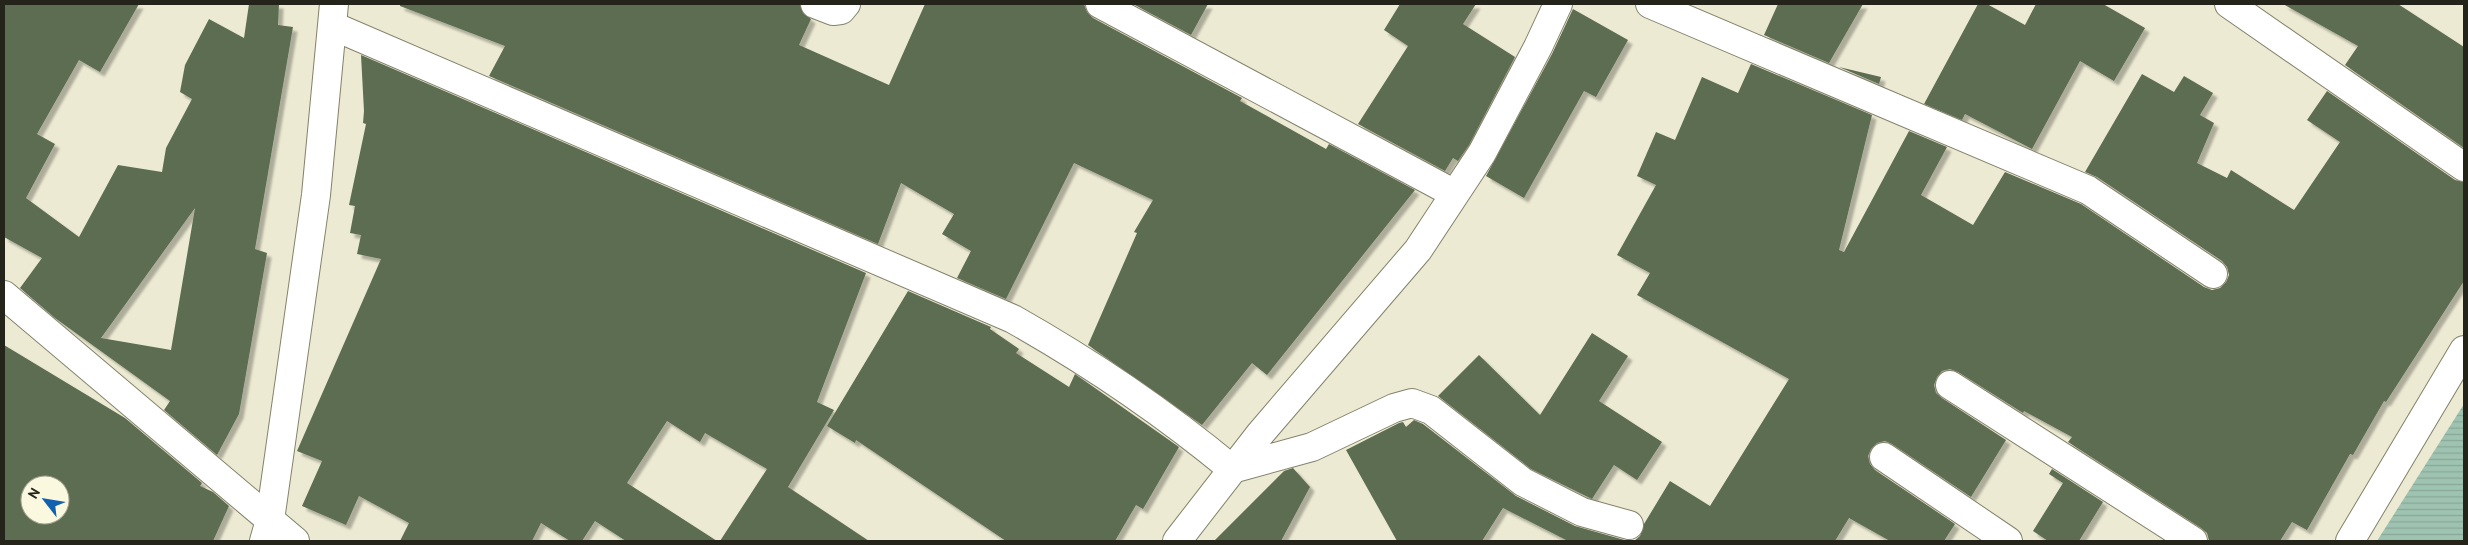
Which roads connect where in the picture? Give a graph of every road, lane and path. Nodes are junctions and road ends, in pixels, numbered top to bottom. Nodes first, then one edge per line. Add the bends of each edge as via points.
1 (815, 4) edge
2 (846, 4) edge
3 (1100, 4) edge
4 (1558, 4) edge
5 (1650, 4) edge
6 (2229, 4) edge
7 (334, 15) edge
8 (2464, 167) edge
9 (1455, 194) junction
10 (2213, 274) dead end
11 (4, 295) edge
12 (2464, 350) edge
13 (1950, 385) dead end
14 (1884, 457) dead end
15 (1232, 469) junction
16 (1629, 525) dead end
17 (267, 531) edge
18 (294, 541) edge
19 (1177, 541) edge
20 (2008, 541) edge
21 (2193, 541) edge
22 (2350, 541) edge

1 - 2 street via 833,11 841,10
3 - 9 street
4 - 9 street via 1482,153
5 - 10 street via 2088,190
6 - 8 street
7 - 15 street via 1013,319 1073,353 1163,415
7 - 17 street via 316,195
9 - 15 street via 1418,250
11 - 17 street
12 - 22 street
13 - 21 street
14 - 20 street
15 - 16 street via 1312,447 1394,408 1412,403 1431,410 1523,482 1582,512
15 - 19 street
17 - 18 street

